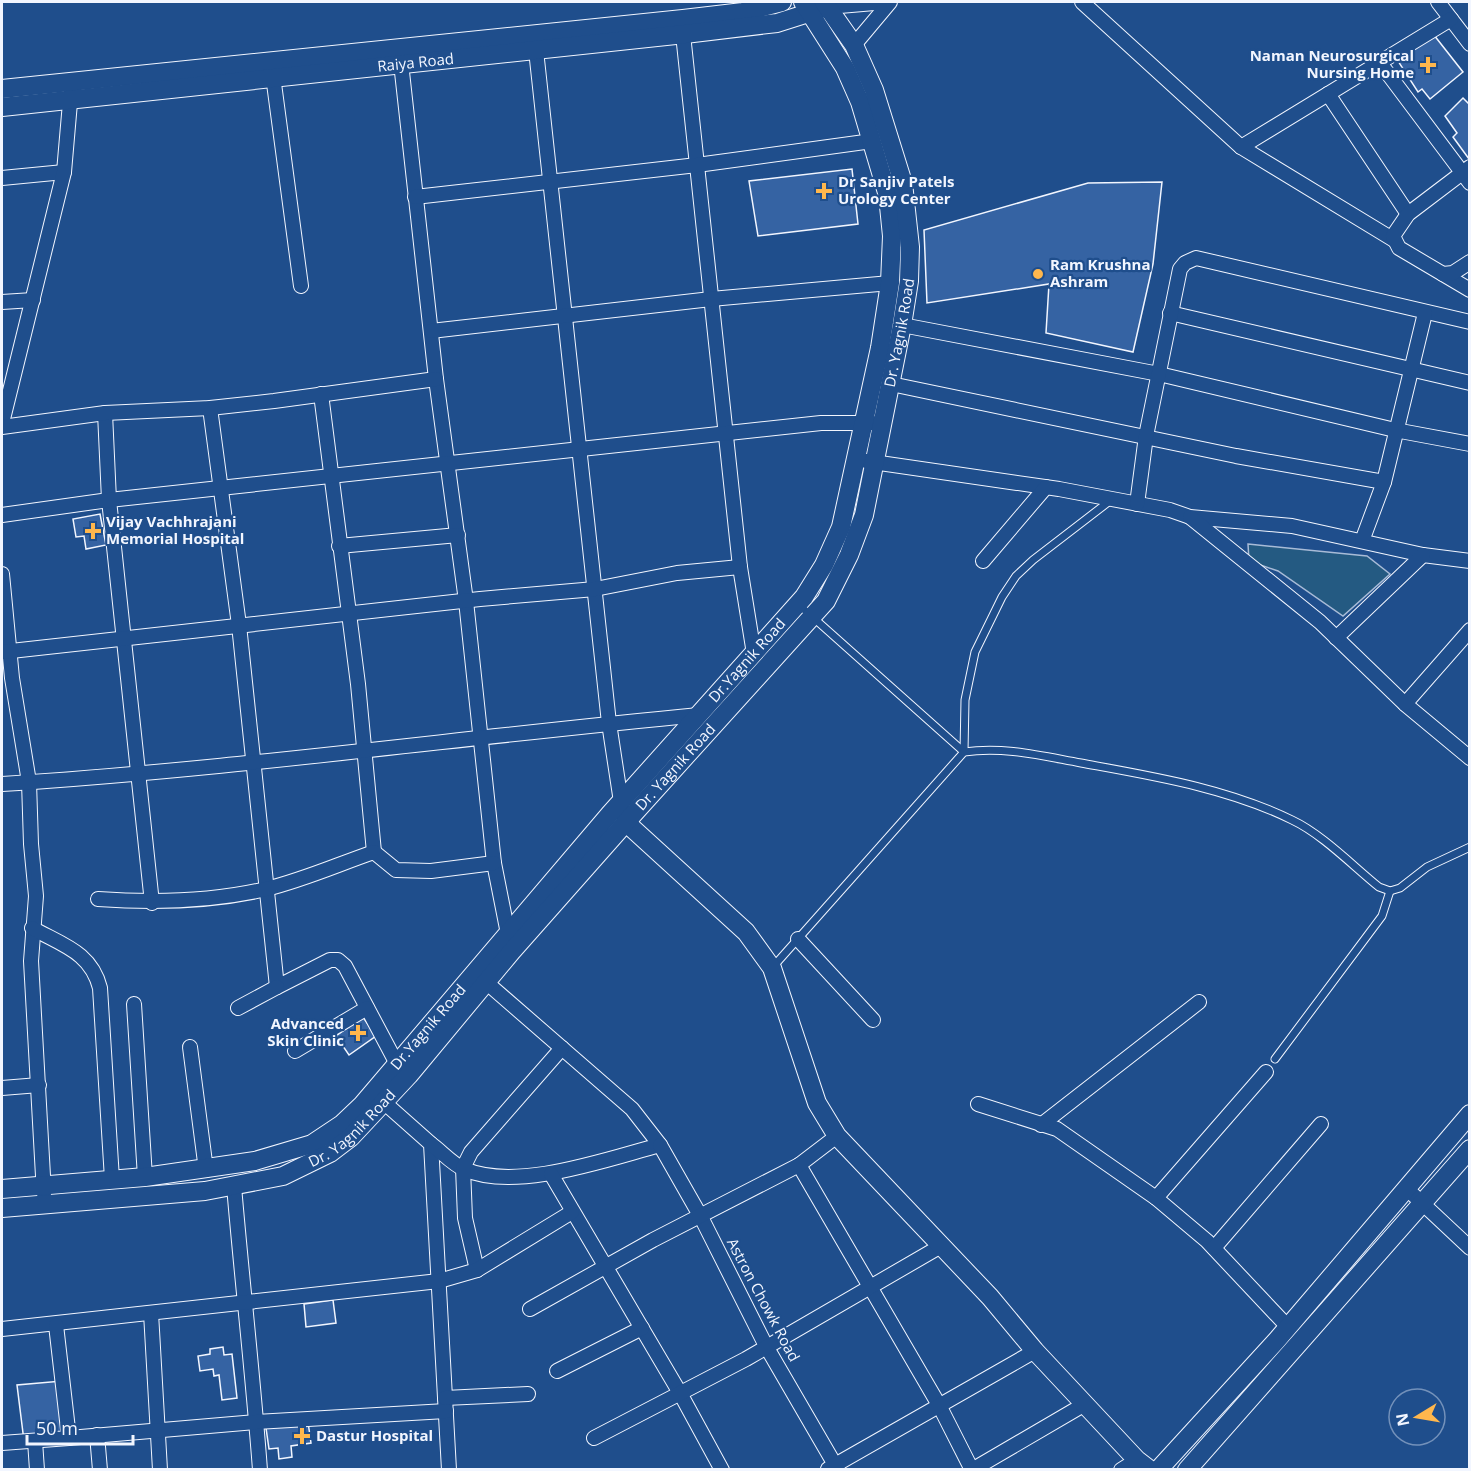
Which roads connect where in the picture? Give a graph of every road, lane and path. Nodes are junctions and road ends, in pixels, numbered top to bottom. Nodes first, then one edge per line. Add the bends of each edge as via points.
1 (782, 2) edge
2 (888, 2) edge
3 (1082, 2) edge
4 (1438, 2) edge
5 (816, 6) edge
6 (1451, 20) junction
7 (683, 27) junction
8 (1469, 41) edge
9 (535, 42) junction
10 (854, 45) junction
11 (401, 63) junction
12 (1380, 63) junction
13 (273, 76) junction
14 (2, 89) edge
15 (71, 91) junction
16 (1328, 94) junction
17 (2, 107) edge
18 (872, 141) junction
19 (1241, 147) junction
20 (697, 165) junction
21 (64, 172) junction
22 (1467, 174) edge
23 (2, 178) edge
24 (549, 182) junction
25 (415, 197) junction
26 (1408, 214) junction
27 (1394, 240) junction
28 (1470, 262) edge
29 (1443, 273) junction
30 (890, 283) junction
31 (301, 286) dead end
32 (1470, 290) edge
33 (33, 300) junction
34 (711, 300) junction
35 (2, 302) edge
36 (1170, 313) junction
37 (1425, 313) junction
38 (565, 317) junction
39 (1470, 322) edge
40 (902, 325) junction
41 (431, 331) junction
42 (1411, 370) junction
43 (8, 373) edge
44 (1159, 374) junction
45 (436, 379) junction
46 (1470, 383) edge
47 (891, 384) junction
48 (321, 394) junction
49 (210, 408) junction
50 (105, 413) junction
51 (864, 422) junction
52 (2, 425) edge
53 (883, 425) junction
54 (1395, 430) junction
55 (726, 434) junction
56 (1146, 436) junction
57 (1470, 444) edge
58 (580, 450) junction
59 (856, 460) junction
60 (448, 462) junction
61 (876, 463) junction
62 (332, 476) junction
63 (1384, 482) junction
64 (1046, 487) junction
65 (220, 489) junction
66 (1113, 499) junction
67 (109, 500) junction
68 (1137, 504) junction
69 (2, 515) edge
70 (1190, 517) junction
71 (458, 535) junction
72 (1362, 541) junction
73 (339, 546) junction
74 (1423, 555) junction
75 (983, 561) dead end
76 (1470, 561) edge
77 (740, 567) junction
78 (2, 574) edge
79 (594, 589) junction
80 (466, 601) junction
81 (798, 604) junction
82 (349, 615) junction
83 (813, 618) junction
84 (239, 626) junction
85 (1470, 630) edge
86 (1336, 638) junction
87 (123, 640) junction
88 (6, 652) edge
89 (754, 654) junction
90 (1405, 704) junction
91 (699, 715) junction
92 (609, 723) junction
93 (480, 738) junction
94 (364, 749) junction
95 (964, 752) junction
96 (1470, 758) edge
97 (254, 764) junction
98 (138, 772) junction
99 (29, 782) junction
100 (2, 784) edge
101 (621, 802) junction
102 (627, 821) junction
103 (1470, 847) edge
104 (374, 852) junction
105 (494, 863) junction
106 (267, 889) junction
107 (1390, 891) junction
108 (98, 899) dead end
109 (152, 903) junction
110 (32, 928) junction
111 (798, 939) junction
112 (510, 942) junction
113 (772, 968) junction
114 (481, 978) junction
115 (277, 987) junction
116 (1199, 1002) dead end
117 (134, 1004) dead end
118 (237, 1008) dead end
119 (367, 1008) junction
120 (873, 1020) dead end
121 (190, 1047) dead end
122 (562, 1048) junction
123 (295, 1051) dead end
124 (1275, 1059) dead end
125 (403, 1070) junction
126 (1266, 1072) dead end
127 (39, 1085) junction
128 (2, 1088) edge
129 (379, 1097) junction
130 (978, 1104) dead end
131 (1470, 1114) edge
132 (1321, 1124) dead end
133 (1041, 1125) junction
134 (837, 1136) junction
135 (431, 1143) junction
136 (660, 1145) junction
137 (1470, 1149) edge
138 (799, 1165) junction
139 (463, 1168) junction
140 (206, 1170) junction
141 (552, 1174) junction
142 (145, 1177) junction
143 (112, 1179) junction
144 (43, 1186) junction
145 (234, 1186) junction
146 (1406, 1188) junction
147 (2, 1189) edge
148 (1156, 1198) junction
149 (1423, 1204) junction
150 (45, 1205) junction
151 (2, 1208) edge
152 (572, 1212) junction
153 (701, 1217) junction
154 (941, 1246) junction
155 (1214, 1248) junction
156 (1470, 1248) edge
157 (607, 1267) junction
158 (477, 1270) junction
159 (439, 1281) junction
160 (870, 1289) junction
161 (244, 1303) junction
162 (530, 1309) dead end
163 (151, 1313) junction
164 (56, 1325) junction
165 (1288, 1327) junction
166 (642, 1328) junction
167 (2, 1329) edge
168 (766, 1346) junction
169 (1035, 1351) junction
170 (557, 1371) dead end
171 (680, 1393) junction
172 (528, 1394) dead end
173 (1085, 1404) junction
174 (445, 1405) junction
175 (939, 1406) junction
176 (256, 1422) junction
177 (157, 1430) junction
178 (97, 1435) junction
179 (69, 1438) junction
180 (594, 1438) dead end
181 (35, 1441) junction
182 (2, 1443) edge
183 (1144, 1465) edge
184 (833, 1468) edge
185 (37, 1470) edge
186 (100, 1470) edge
187 (160, 1470) edge
188 (260, 1470) edge
189 (449, 1470) edge
190 (722, 1470) edge
191 (972, 1470) edge
192 (1121, 1470) edge
193 (1158, 1470) edge
194 (1188, 1470) edge

1 - 7 street, Raiya Road
2 - 5 street
2 - 10 street
3 - 19 street
4 - 6 street
5 - 7 street, Raiya Road via 777,23
5 - 10 street, Dr. Yagnik Road
5 - 18 street, Dr.Yagnik Road via 845,68
6 - 8 street
6 - 12 street
7 - 9 street, Raiya Road
7 - 20 street
9 - 11 street, Raiya Road
9 - 15 street, Raiya Road
9 - 24 street
10 - 40 street, Dr. Yagnik Road via 874,90 903,183 910,248
11 - 13 street, Raiya Road
11 - 25 street
12 - 16 street
12 - 22 street
13 - 15 street, Raiya Road
13 - 31 street
14 - 15 street, Raiya Road
15 - 17 street, Raiya Road
15 - 21 street
16 - 19 street
16 - 26 street
18 - 20 street
18 - 30 street, Dr.Yagnik Road via 889,206
19 - 27 street
20 - 24 street
20 - 34 street
21 - 23 street
21 - 33 street
22 - 26 street
24 - 25 street
24 - 38 street
25 - 41 street
26 - 27 street
27 - 29 street via 1398,248
28 - 29 street via 1453,273
29 - 32 street
30 - 34 street
30 - 51 street, Dr.Yagnik Road
33 - 35 street
33 - 43 street
34 - 38 street
34 - 55 street
36 - 37 street via 1180,269 1197,258
36 - 42 street
36 - 44 street
37 - 39 street
37 - 42 street
38 - 41 street
38 - 58 street
40 - 44 street
40 - 47 street, Dr. Yagnik Road
41 - 45 street
42 - 46 street
42 - 54 street
43 - 52 street
44 - 54 street
44 - 56 street
45 - 48 street
45 - 60 street
47 - 53 street, Dr. Yagnik Road
47 - 56 street
48 - 49 street
48 - 62 street
49 - 50 street
49 - 65 street
50 - 52 street
50 - 67 street
51 - 53 street
51 - 55 street
51 - 59 street, Dr.Yagnik Road
53 - 61 street, Dr. Yagnik Road
54 - 57 street
54 - 63 street
55 - 58 street
55 - 77 street
56 - 63 street
56 - 68 street
58 - 60 street
58 - 79 street
59 - 61 street
59 - 81 street, Dr.Yagnik Road via 841,527 824,565
60 - 62 street
60 - 71 street
61 - 64 street
61 - 83 street, Dr. Yagnik Road via 864,515 849,555 826,602
62 - 65 street
62 - 73 street
63 - 72 street
64 - 66 street
64 - 75 street
65 - 67 street
65 - 84 street
66 - 68 street
66 - 95 lane via 1032,560 1002,597 975,652 965,700
67 - 69 street
67 - 87 street
68 - 70 street
70 - 72 street via 1292,526
70 - 86 street via 1278,586
71 - 73 street
71 - 80 street
72 - 74 street
73 - 82 street
74 - 76 street
74 - 86 street
77 - 79 street via 677,573
77 - 89 street
78 - 88 street
79 - 80 street
79 - 92 street
80 - 82 street
80 - 93 street
81 - 83 lane
81 - 89 street, Dr.Yagnik Road
82 - 84 street
82 - 94 street
83 - 95 lane
83 - 102 street, Dr. Yagnik Road
84 - 87 street
84 - 97 street
85 - 90 street
86 - 90 street
87 - 88 street
87 - 98 street
88 - 99 street
89 - 91 street, Dr.Yagnik Road
90 - 96 street
91 - 92 street
91 - 101 street, Dr.Yagnik Road
92 - 93 street
92 - 101 street
93 - 94 street
93 - 105 street
94 - 97 street
94 - 104 street
95 - 107 lane via 1008,750 1235,796 1294,820 1379,887
95 - 111 lane
97 - 98 street
97 - 106 street
98 - 99 street
98 - 109 street
99 - 100 street
99 - 110 street via 36,896
101 - 102 street
101 - 112 street, Dr.Yagnik Road
102 - 112 street, Dr. Yagnik Road
102 - 113 street via 746,932
103 - 107 lane via 1427,867
104 - 105 street via 396,870 431,872
104 - 106 street
105 - 112 street
106 - 109 street via 210,899
106 - 115 street
107 - 124 lane via 1382,916
108 - 109 street
110 - 127 street
110 - 143 street via 85,958 97,974
111 - 113 lane
111 - 120 street
112 - 114 street, Dr. Yagnik Road
113 - 134 street via 817,1103
114 - 122 street, Astron Chowk Road
114 - 125 street, Dr. Yagnik Road
115 - 118 street
115 - 119 street via 330,960 338,960
116 - 133 street
117 - 142 street
119 - 123 street
119 - 125 street
121 - 140 street
122 - 136 street, Astron Chowk Road via 632,1108
122 - 139 street via 471,1152
125 - 129 street, Dr. Yagnik Road
126 - 148 street
127 - 128 street
127 - 144 street
129 - 135 street
129 - 140 street via 312,1144
129 - 145 street, Dr. Yagnik Road via 351,1137 330,1154 283,1176
130 - 133 street
131 - 146 street
132 - 155 street
133 - 148 street via 1057,1129
134 - 138 street
134 - 154 street
135 - 139 street
135 - 159 street
136 - 141 street
136 - 153 street, Astron Chowk Road
137 - 149 street
138 - 153 street
138 - 160 street
139 - 141 street via 498,1176
139 - 158 street via 465,1218
140 - 142 street
141 - 152 street
142 - 143 street
143 - 144 street
144 - 147 street
144 - 150 street
145 - 150 street, Dr. Yagnik Road
145 - 161 street
146 - 149 street
146 - 165 street
148 - 155 street
149 - 156 street
149 - 194 street
150 - 151 street, Dr. Yagnik Road
152 - 157 street
152 - 158 street
153 - 157 street
153 - 168 street, Astron Chowk Road
154 - 160 street
154 - 169 street
155 - 165 street
157 - 162 street
157 - 166 street
158 - 159 street
159 - 161 street
159 - 174 street
160 - 168 street
160 - 175 street
161 - 163 street
161 - 176 street
163 - 164 street
163 - 177 street
164 - 167 street
164 - 179 street
165 - 193 street
166 - 170 street
166 - 171 street
168 - 171 street
168 - 184 street, Astron Chowk Road
169 - 173 street
169 - 175 street
171 - 180 street
171 - 190 street
172 - 174 street
173 - 183 street
173 - 191 street
174 - 176 street
174 - 189 street
175 - 184 street
175 - 191 street
176 - 177 street
176 - 188 street
177 - 178 street
177 - 187 street
178 - 179 street
178 - 186 street
179 - 181 street
181 - 182 street
181 - 185 street
183 - 192 street

